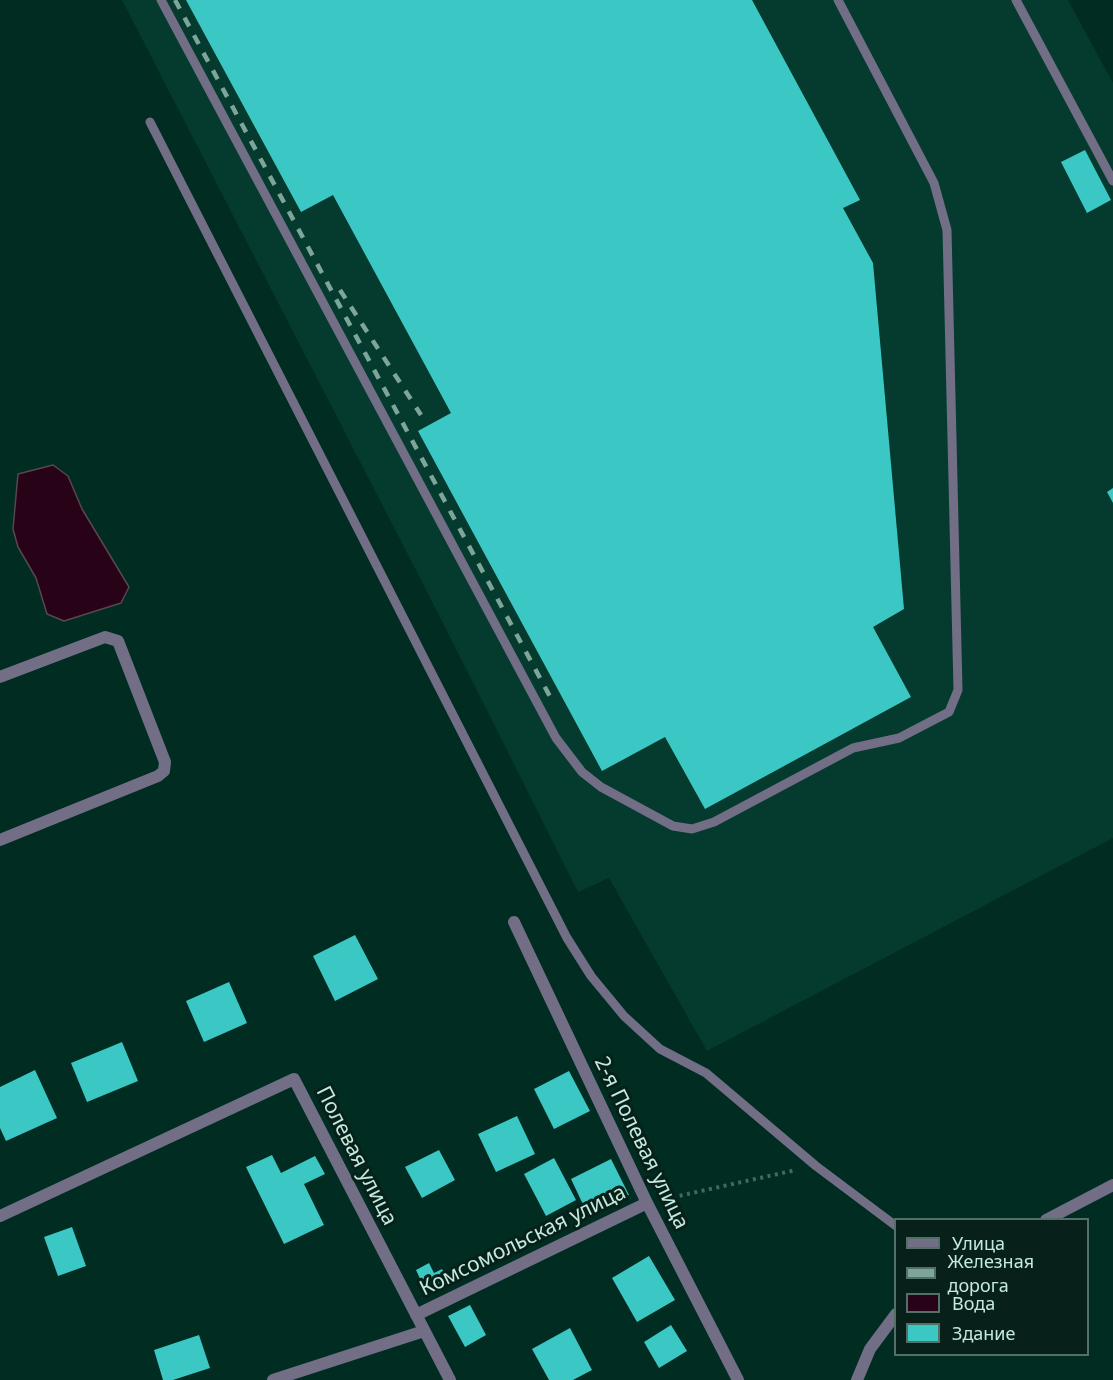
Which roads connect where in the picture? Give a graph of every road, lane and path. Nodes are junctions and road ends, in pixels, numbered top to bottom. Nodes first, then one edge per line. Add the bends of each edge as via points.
1 (161, 0) edge
2 (838, 0) edge
3 (1016, 0) edge
4 (150, 122) dead end
5 (1113, 181) edge
6 (0, 677) edge
7 (0, 840) edge
8 (514, 922) dead end
9 (816, 1166) junction
10 (1113, 1185) edge
11 (647, 1203) junction
12 (0, 1216) edge
13 (1050, 1218) edge
14 (894, 1224) edge
15 (416, 1315) junction
16 (894, 1317) edge
17 (424, 1331) junction
18 (273, 1380) edge
19 (450, 1380) edge
20 (738, 1380) edge
21 (857, 1380) edge

1 - 2 lane via 556,738 582,772 601,787 673,826 692,829 714,822 853,748 899,738 949,712 958,690 947,230 934,183
3 - 5 lane
4 - 9 lane via 567,938 591,976 624,1016 660,1049 706,1073
6 - 7 street via 112,637 118,641 165,762 165,771 158,776
8 - 11 street, 2-я Полевая улица
9 - 11 path
9 - 14 lane
10 - 13 street
11 - 15 street, Комсомольская улица
11 - 20 street, 2-я Полевая улица
12 - 15 street, Полевая улица via 294,1079
15 - 17 street, Полевая улица
16 - 21 street via 870,1348
17 - 18 street, Комсомольская улица
17 - 19 street, Полевая улица

